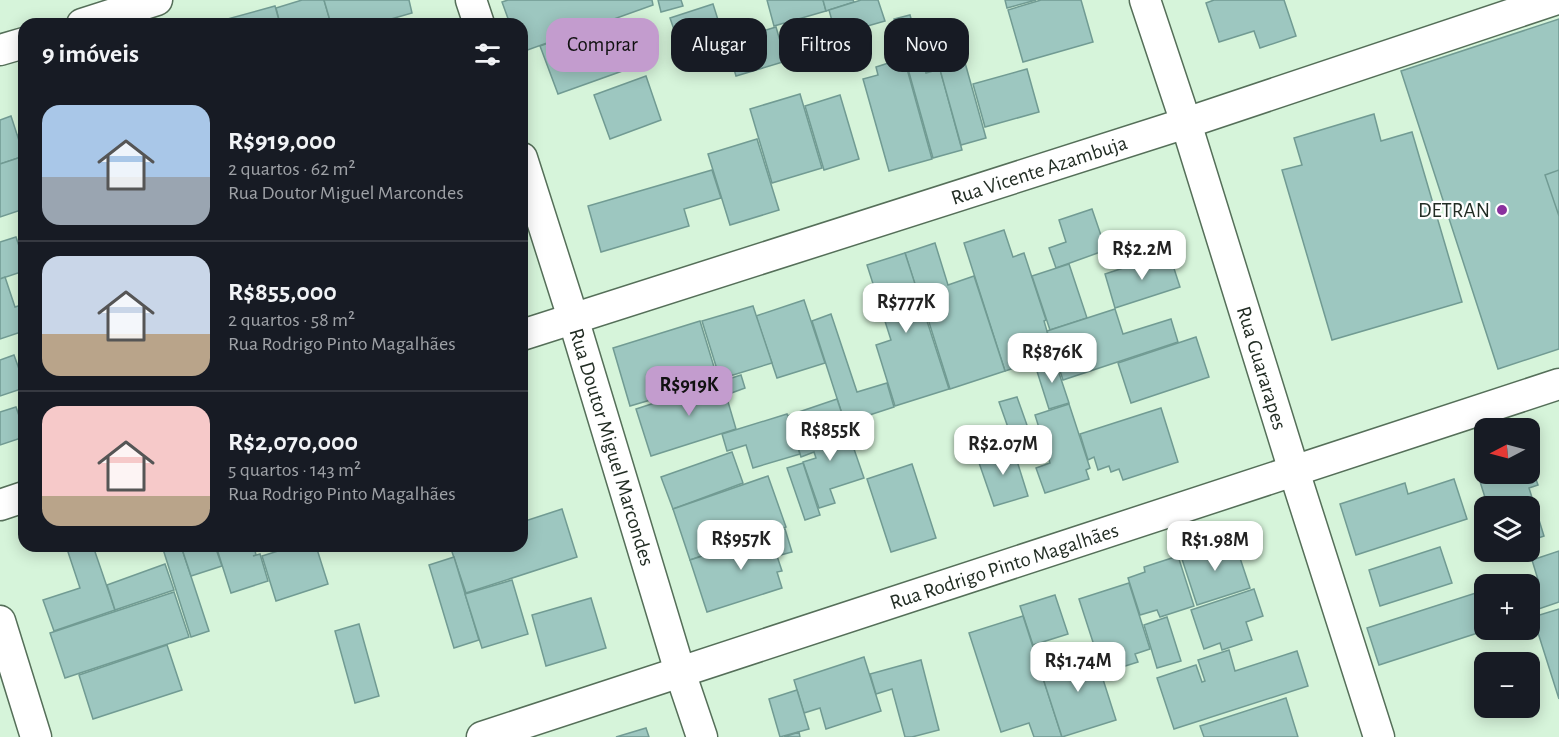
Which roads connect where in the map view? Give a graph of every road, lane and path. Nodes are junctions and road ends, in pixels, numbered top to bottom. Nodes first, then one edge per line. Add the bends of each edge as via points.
1 (157, 0) edge
2 (471, 0) edge
3 (1145, 0) edge
4 (1554, 0) edge
5 (101, 18) edge
6 (477, 18) edge
7 (18, 45) edge
8 (0, 50) edge
9 (1186, 123) junction
10 (528, 177) edge
11 (573, 318) junction
12 (528, 333) edge
13 (1559, 384) edge
14 (1294, 471) junction
15 (18, 499) edge
16 (0, 505) edge
17 (0, 621) edge
18 (680, 672) junction
19 (36, 737) edge
20 (482, 737) edge
21 (702, 737) edge
22 (1379, 737) edge

1 - 5 street
2 - 6 street
3 - 9 street, Rua Guararapes
4 - 9 street, Rua Vicente Azambuja
7 - 8 street
9 - 11 street, Rua Vicente Azambuja
9 - 14 street, Rua Guararapes
10 - 11 street, Rua Doutor Miguel Marcondes
11 - 12 street, Rua Vicente Azambuja
11 - 18 street, Rua Doutor Miguel Marcondes
13 - 14 street, Rua Rodrigo Pinto Magalhães
14 - 18 street, Rua Rodrigo Pinto Magalhães
14 - 22 street, Rua Guararapes
15 - 16 street
17 - 19 street
18 - 20 street, Rua Rodrigo Pinto Magalhães
18 - 21 street, Rua Doutor Miguel Marcondes

